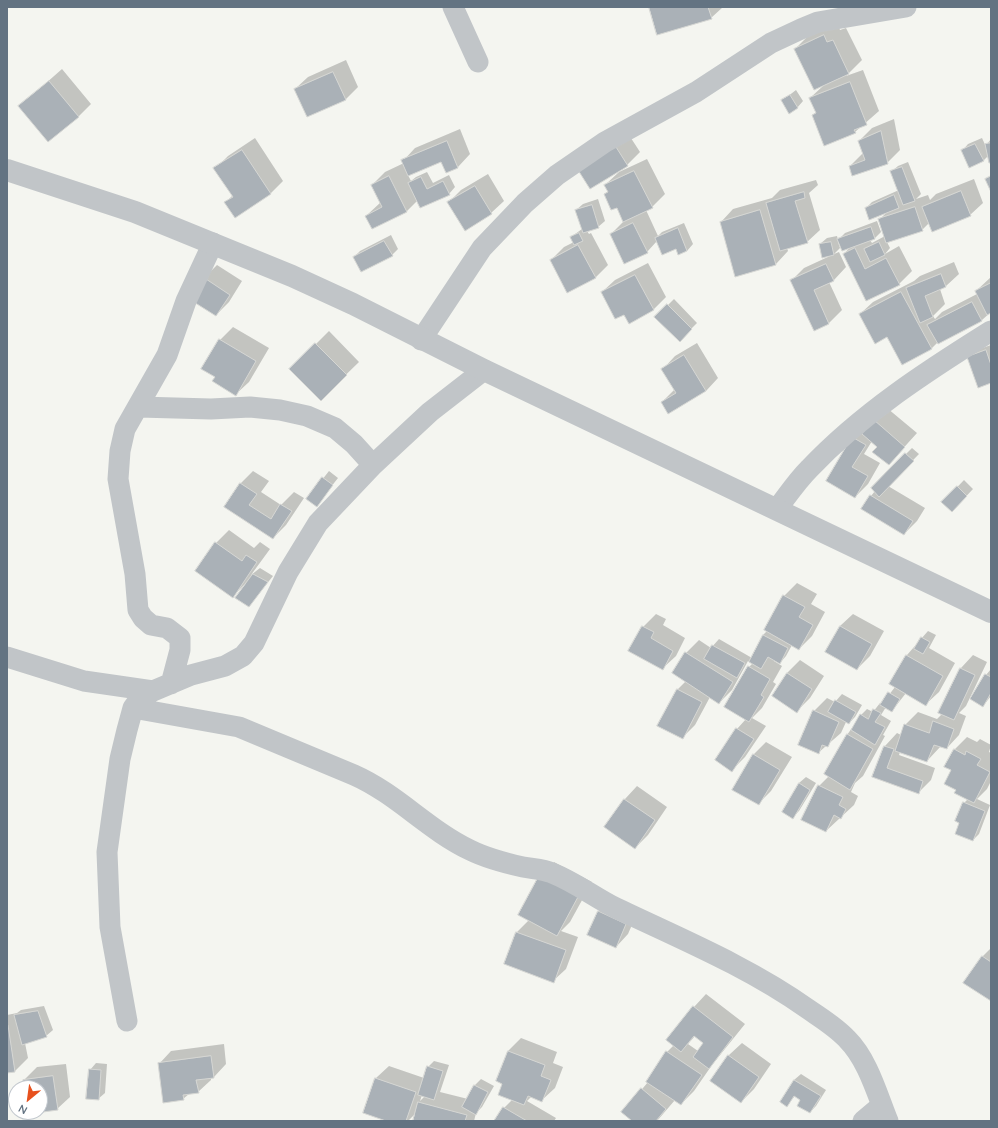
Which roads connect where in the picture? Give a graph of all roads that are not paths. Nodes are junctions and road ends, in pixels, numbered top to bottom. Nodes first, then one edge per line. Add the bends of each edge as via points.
1 (453, 7) edge
2 (906, 7) edge
3 (478, 62) dead end
4 (7, 170) edge
5 (213, 243) junction
6 (991, 331) edge
7 (421, 340) junction
8 (484, 370) junction
9 (139, 407) junction
10 (373, 465) junction
11 (777, 509) junction
12 (991, 612) edge
13 (7, 657) edge
14 (162, 687) junction
15 (134, 708) junction
16 (127, 1021) dead end
17 (885, 1113) edge
18 (863, 1121) edge

1 - 3 street
2 - 7 street via 818,22 801,29 771,44 696,92 605,142 563,171 525,203 482,248
4 - 5 street via 135,212
5 - 7 street via 333,294
5 - 9 street via 186,301 167,355
6 - 11 street via 926,372 864,419 808,470
7 - 8 street
8 - 10 street via 430,412
8 - 11 street
9 - 10 street via 250,407 307,416 335,428
9 - 14 street via 125,430 118,479 135,574 138,610 151,624 167,628 180,638 180,650
10 - 14 street via 318,523 305,542 254,643 243,656 225,666 191,675
11 - 12 street
13 - 14 street via 84,681
14 - 15 street via 141,697
15 - 16 street via 119,766 107,852 110,927
15 - 17 street via 239,727 354,775 371,783 470,850 495,860 550,872 787,994 848,1039 861,1059
17 - 18 street

